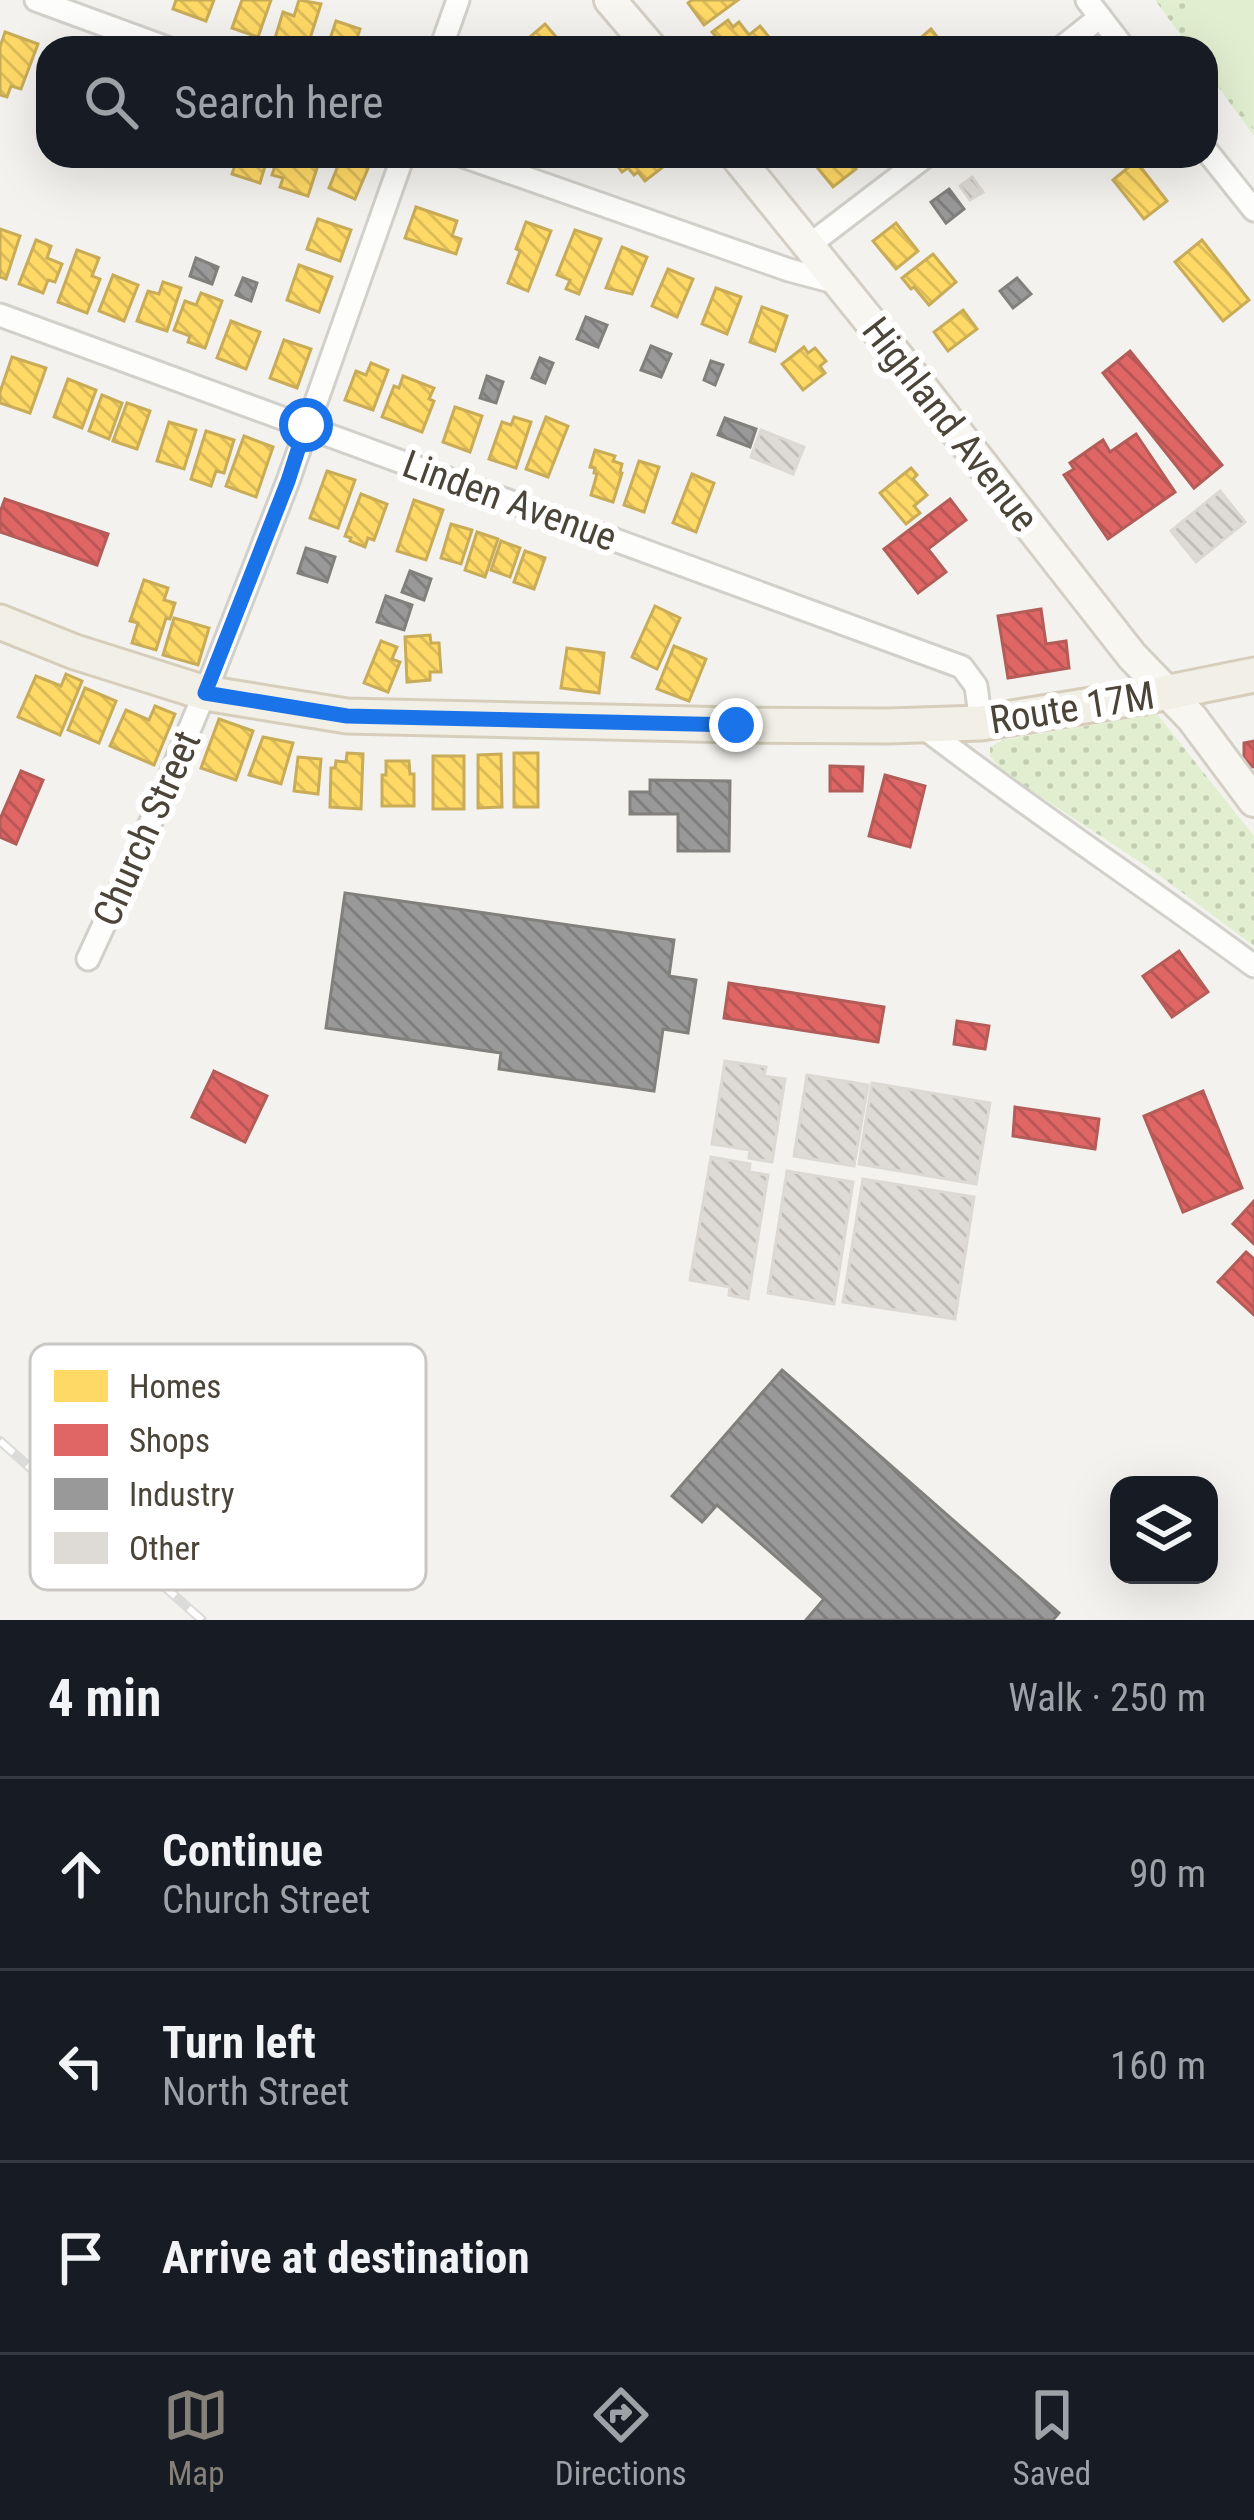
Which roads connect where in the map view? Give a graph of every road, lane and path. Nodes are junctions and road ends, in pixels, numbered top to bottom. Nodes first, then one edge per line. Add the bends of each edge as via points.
1 (36, 0) edge
2 (458, 0) edge
3 (610, 0) edge
4 (1094, 9) edge
5 (134, 36) edge
6 (444, 36) edge
7 (641, 36) edge
8 (1071, 36) edge
9 (1115, 36) edge
10 (1218, 165) edge
11 (399, 168) edge
12 (497, 168) edge
13 (746, 168) edge
14 (910, 168) edge
15 (1254, 210) edge
16 (808, 246) junction
17 (838, 283) junction
18 (0, 315) edge
19 (306, 425) junction
20 (0, 622) edge
21 (1254, 675) edge
22 (205, 693) junction
23 (1165, 693) junction
24 (981, 723) junction
25 (904, 725) junction
26 (1254, 801) edge
27 (88, 959) dead end
28 (1254, 966) edge

1 - 5 street
2 - 6 street
3 - 7 street
4 - 8 street
4 - 9 street
10 - 15 street
11 - 19 street, Church Street
12 - 17 street
13 - 16 street, Highland Avenue
14 - 16 street
16 - 17 street, Highland Avenue
17 - 23 street, Highland Avenue
18 - 19 street, Linden Avenue
19 - 22 street, Church Street
19 - 24 street, Linden Avenue via 962,667 976,686
20 - 22 main road, Route 17M
21 - 23 main road, Route 17M
22 - 25 main road, Route 17M via 347,716
22 - 27 street, Church Street
23 - 24 main road, Route 17M
23 - 26 street, Highland Avenue
24 - 25 main road, Route 17M
25 - 28 street

